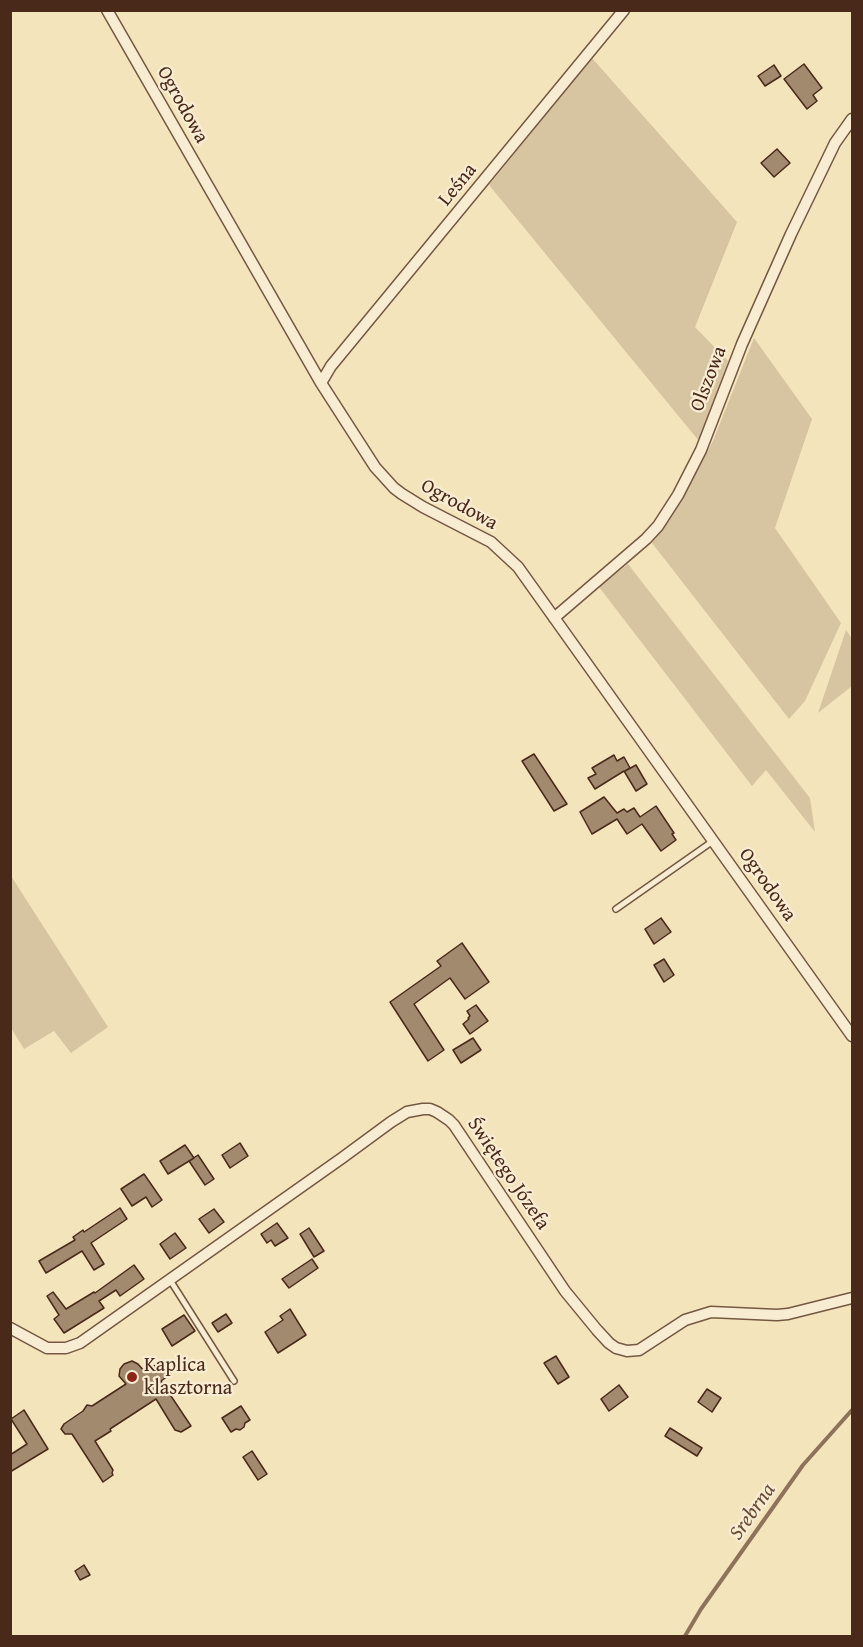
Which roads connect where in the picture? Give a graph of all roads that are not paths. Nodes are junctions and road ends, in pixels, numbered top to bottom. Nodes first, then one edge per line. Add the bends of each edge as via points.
1 (107, 10) edge
2 (624, 10) edge
3 (852, 119) edge
4 (321, 383) junction
5 (554, 618) junction
6 (713, 841) junction
7 (616, 909) dead end
8 (852, 1036) edge
9 (170, 1280) junction
10 (852, 1298) edge
11 (10, 1328) edge
12 (234, 1381) dead end

1 - 4 street, Ogrodowa
2 - 4 street, Leśna
3 - 5 street, Olszowa via 830,152 791,234 701,450 678,495 646,539
4 - 5 street, Ogrodowa via 375,468 394,488 501,549
5 - 6 street, Ogrodowa
6 - 7 lane
6 - 8 street, Ogrodowa
9 - 10 street, Świętego Józefa via 390,1122 406,1112 430,1109 443,1115 458,1131 565,1291 616,1348 639,1350 685,1320 711,1312 788,1314
9 - 11 street, Świętego Józefa via 71,1347 47,1348
9 - 12 lane

